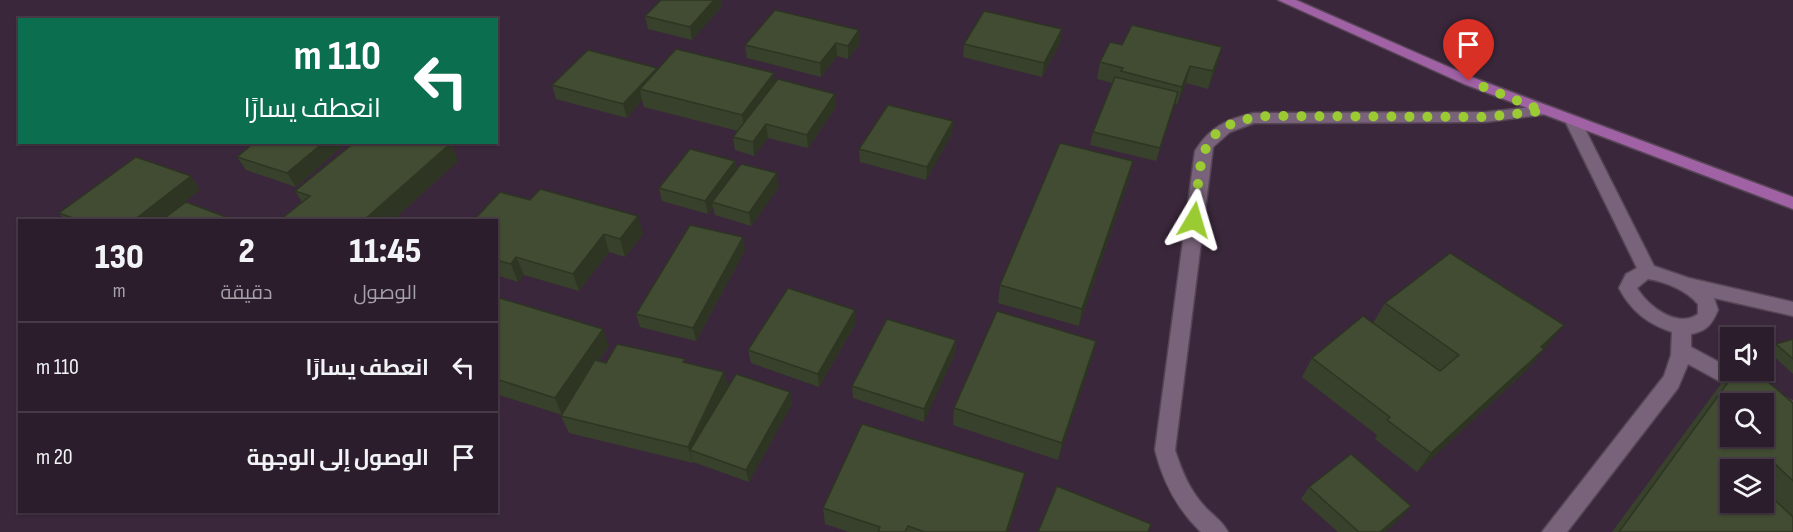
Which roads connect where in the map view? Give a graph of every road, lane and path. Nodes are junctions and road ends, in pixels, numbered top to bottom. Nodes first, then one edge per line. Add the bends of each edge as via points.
1 (1285, 0) edge
2 (1543, 111) junction
3 (1574, 123) junction
4 (1793, 202) edge
5 (1648, 272) junction
6 (1689, 285) junction
7 (1793, 309) edge
8 (1681, 326) junction
9 (1682, 351) junction
10 (1793, 412) edge
11 (1217, 532) edge
12 (1553, 532) edge

1 - 2 main road
2 - 3 main road
2 - 11 street via 1486,117 1254,117 1227,126 1208,141 1203,151 1165,450 1177,486 1188,504
3 - 4 main road
3 - 5 street
5 - 6 street
5 - 8 street via 1630,280 1631,298 1652,316
6 - 7 street
6 - 8 street via 1707,305 1708,314 1694,326
8 - 9 street
9 - 10 street
9 - 12 street via 1671,382

